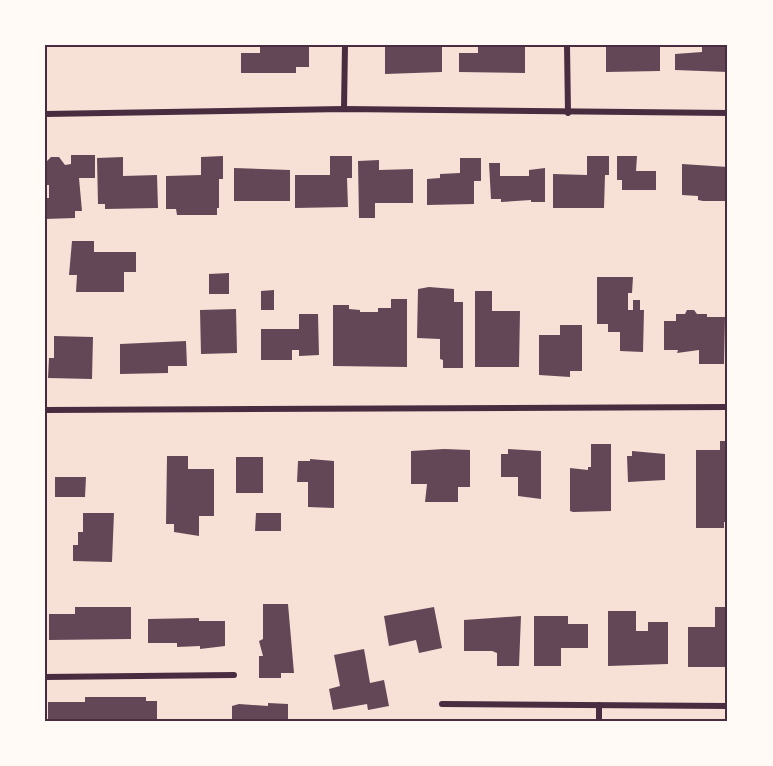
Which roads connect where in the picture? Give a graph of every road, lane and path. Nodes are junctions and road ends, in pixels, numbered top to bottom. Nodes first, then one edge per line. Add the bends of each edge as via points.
1 (345, 45) edge
2 (567, 45) edge
3 (344, 109) junction
4 (568, 113) junction
5 (728, 113) edge
6 (45, 114) edge
7 (728, 407) edge
8 (45, 410) edge
9 (234, 675) dead end
10 (45, 677) edge
11 (442, 704) dead end
12 (599, 705) junction
13 (728, 706) edge
14 (599, 721) edge

1 - 3 street
2 - 4 street
3 - 4 street
3 - 6 street
4 - 5 street
7 - 8 street
9 - 10 street
11 - 12 street
12 - 13 street
12 - 14 street

